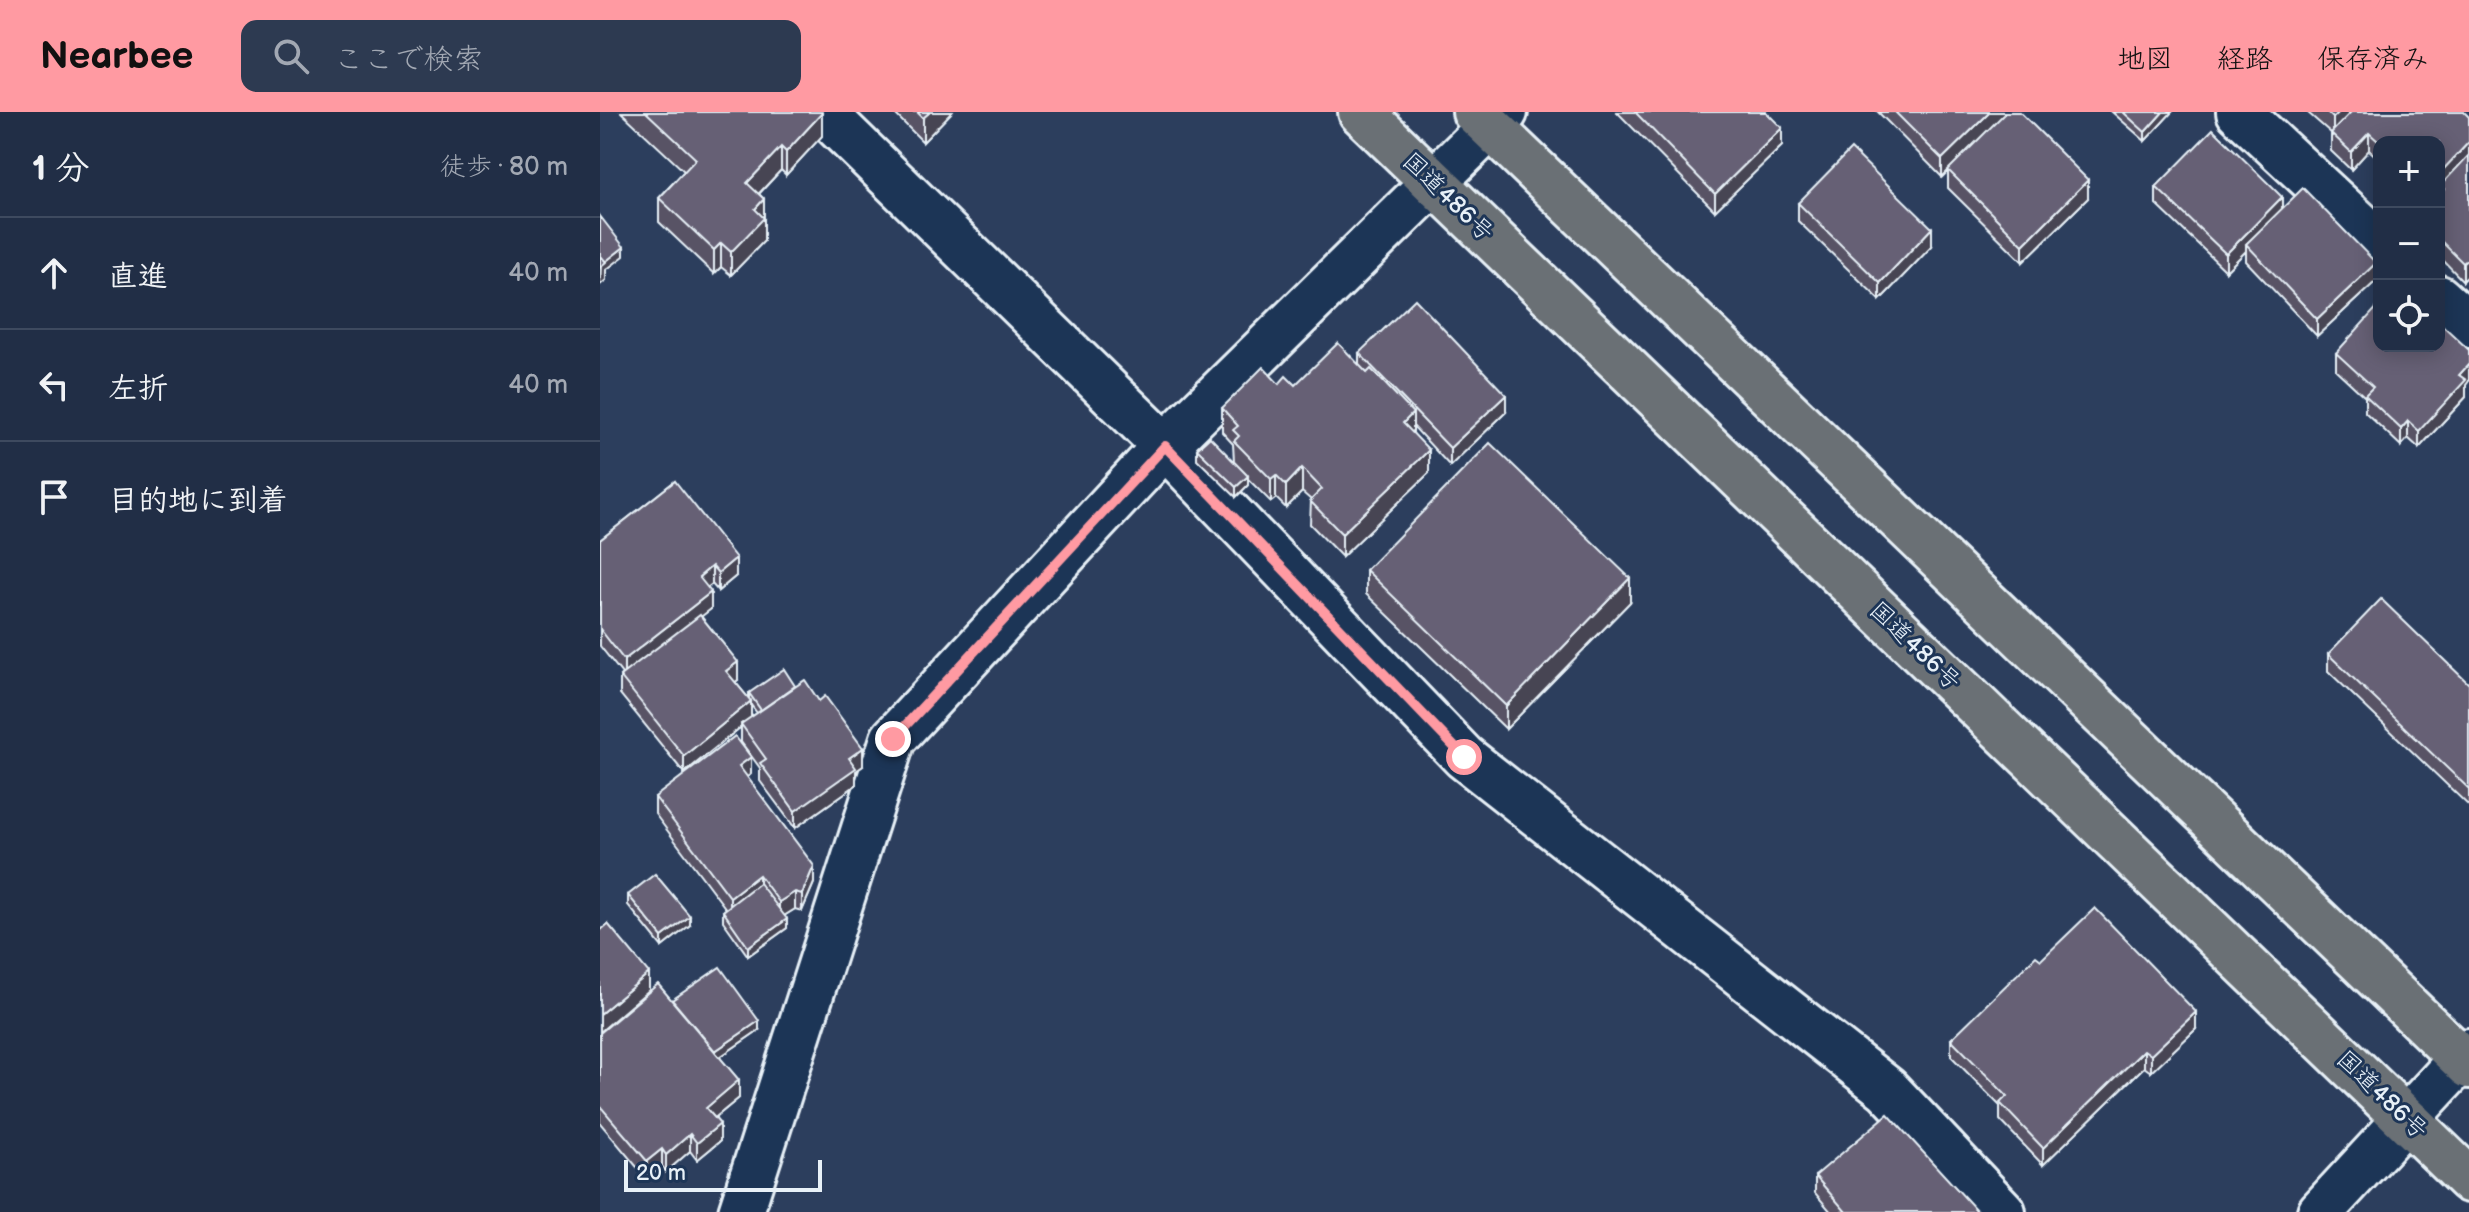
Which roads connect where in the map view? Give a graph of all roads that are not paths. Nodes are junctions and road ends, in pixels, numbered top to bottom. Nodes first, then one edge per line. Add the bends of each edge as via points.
1 (823, 112) edge
2 (1361, 112) edge
3 (2239, 112) edge
4 (1490, 117) edge
5 (1433, 182) junction
6 (2373, 236) edge
7 (2445, 303) edge
8 (2469, 325) edge
9 (1165, 446) junction
10 (2467, 1058) edge
11 (2407, 1118) junction
12 (2469, 1180) edge
13 (741, 1212) edge
14 (2003, 1212) edge
15 (2320, 1212) edge

1 - 9 street
2 - 5 highway, 国道486号
3 - 6 street
4 - 5 street
4 - 10 highway
5 - 9 street
5 - 11 highway, 国道486号
7 - 8 street
9 - 13 street via 893,739
9 - 14 street via 1464,757 1887,1089
10 - 11 street
11 - 12 highway, 国道486号
11 - 15 street

